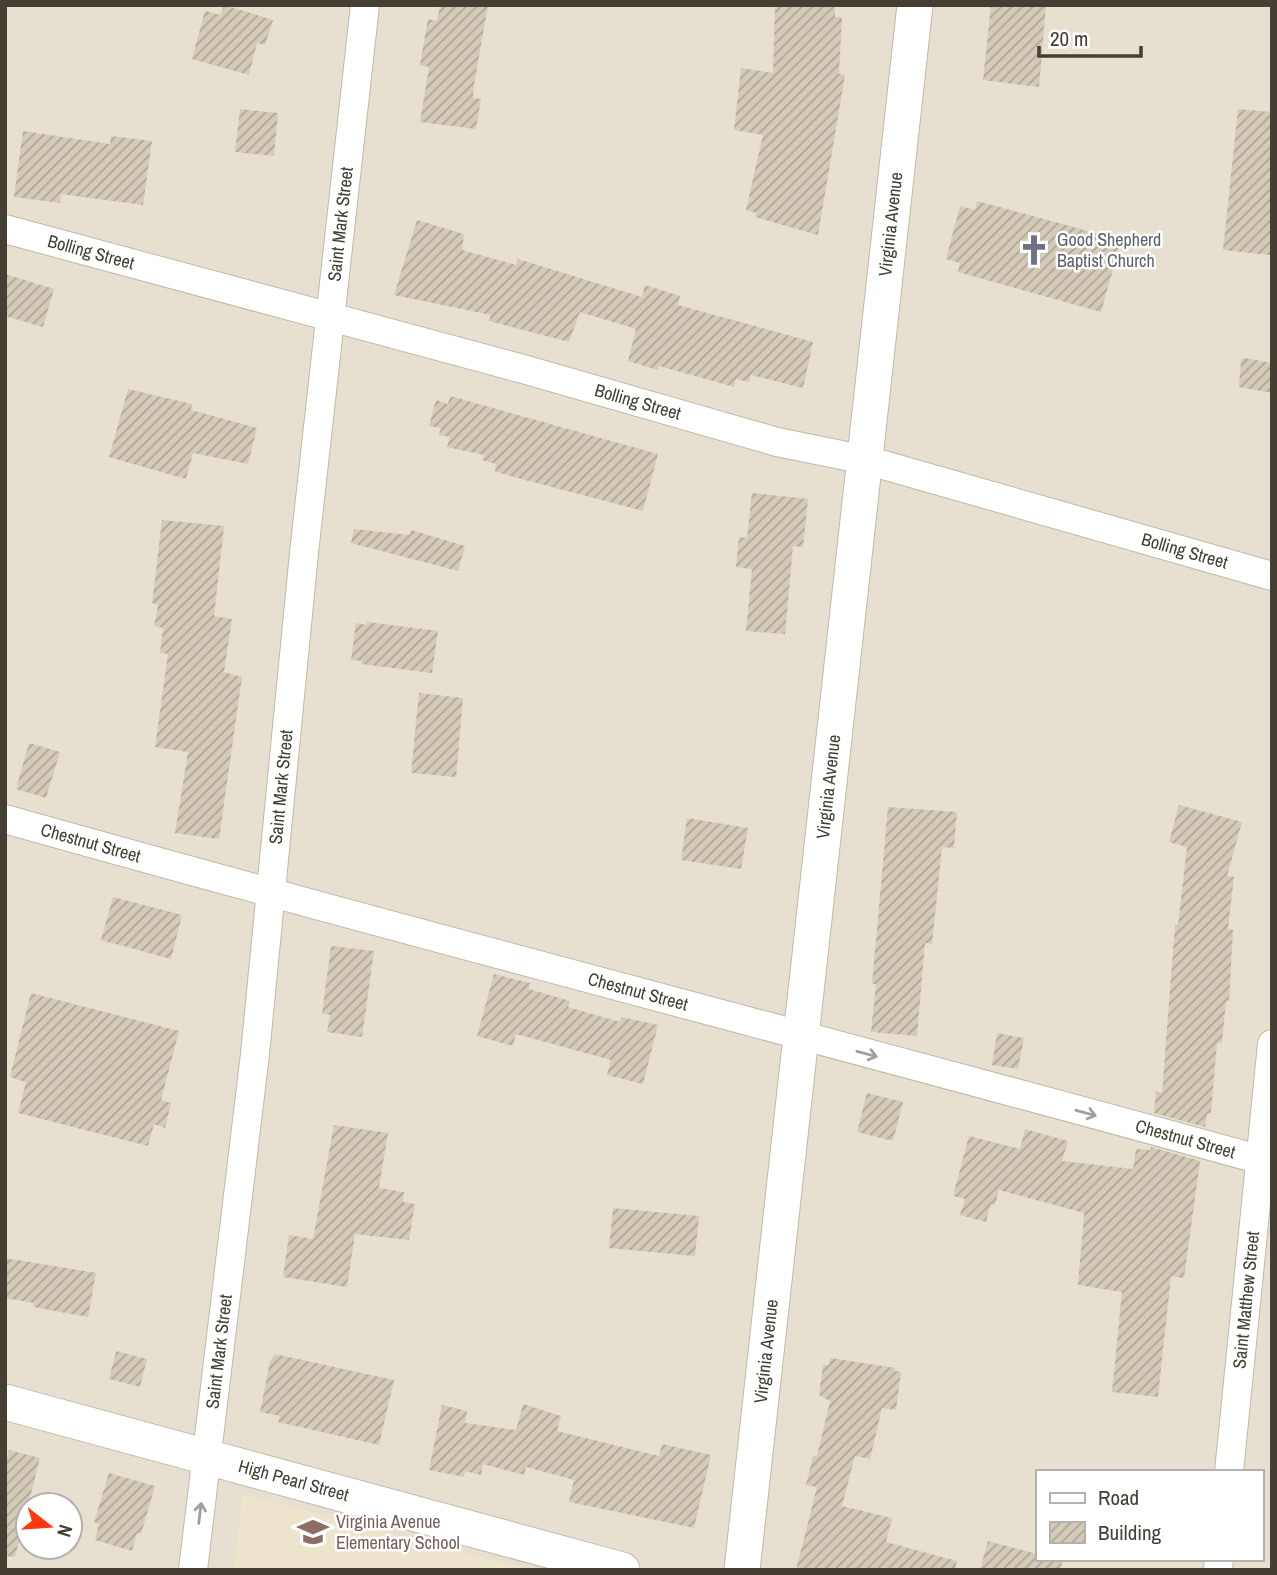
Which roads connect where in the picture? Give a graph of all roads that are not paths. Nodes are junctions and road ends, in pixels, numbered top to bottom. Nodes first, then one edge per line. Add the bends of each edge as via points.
1 (365, 5) edge
2 (915, 5) edge
3 (5, 229) edge
4 (330, 316) junction
5 (866, 460) junction
6 (1272, 576) edge
7 (5, 819) edge
8 (271, 894) junction
9 (801, 1036) junction
10 (1272, 1044) edge
11 (1265, 1162) edge
12 (5, 1402) edge
13 (207, 1457) junction
14 (1229, 1470) edge
15 (193, 1570) edge
16 (622, 1570) edge
17 (742, 1570) edge

1 - 4 street, Saint Mark Street
2 - 5 street, Virginia Avenue
3 - 4 street, Bolling Street
4 - 5 street, Bolling Street via 777,442
4 - 8 street, Saint Mark Street
5 - 6 street, Bolling Street
5 - 9 street, Virginia Avenue
7 - 8 street, Chestnut Street
8 - 9 street, Chestnut Street
8 - 13 street, Saint Mark Street
9 -> 11 street, Chestnut Street
9 - 17 street, Virginia Avenue
10 - 11 street, Saint Matthew Street
11 - 14 street, Saint Matthew Street
12 - 13 street, High Pearl Street
15 -> 13 street, Saint Mark Street
13 - 16 street, High Pearl Street

